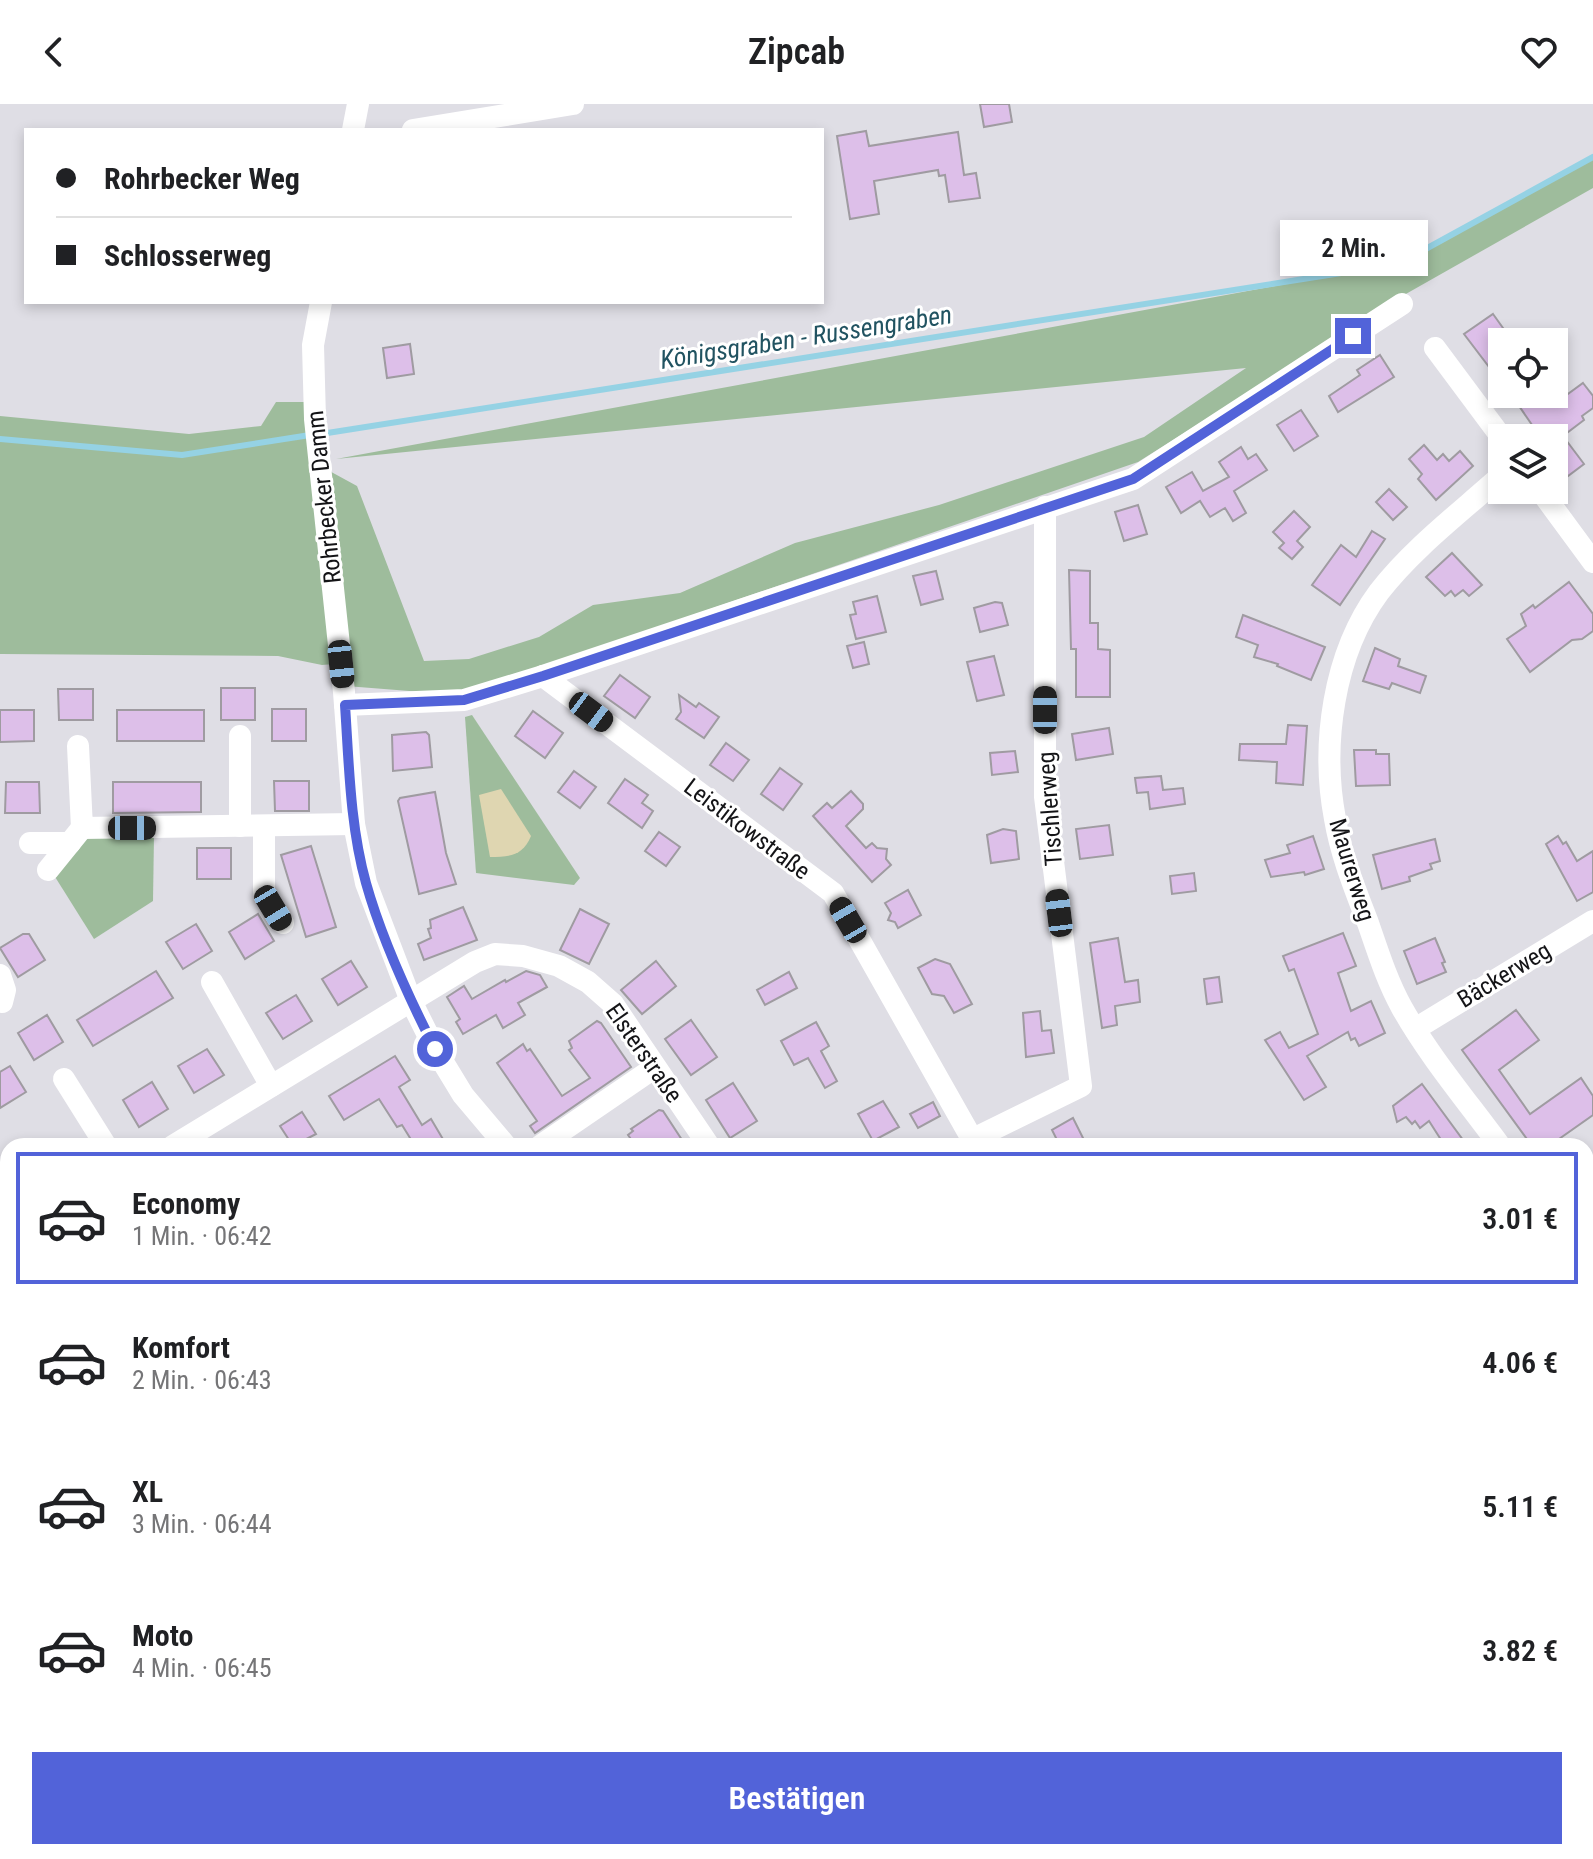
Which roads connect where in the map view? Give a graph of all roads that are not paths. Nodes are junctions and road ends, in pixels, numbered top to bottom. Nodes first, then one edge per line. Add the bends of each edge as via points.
1 (358, 104) edge
2 (573, 104) edge
3 (353, 128) edge
4 (425, 128) edge
5 (321, 304) edge
6 (1402, 304) dead end
7 (1435, 348) dead end
8 (1492, 424) edge
9 (1488, 488) edge
10 (1550, 504) edge
11 (1045, 507) junction
12 (1593, 562) edge
13 (543, 676) junction
14 (344, 698) junction
15 (240, 736) dead end
16 (78, 746) dead end
17 (354, 824) junction
18 (240, 826) junction
19 (264, 826) junction
20 (76, 836) junction
21 (30, 843) dead end
22 (48, 870) dead end
23 (1593, 921) edge
24 (283, 923) dead end
25 (0, 975) edge
26 (212, 982) dead end
27 (411, 1001) junction
28 (2, 1002) dead end
29 (1415, 1029) junction
30 (654, 1068) junction
31 (64, 1079) dead end
32 (271, 1086) junction
33 (101, 1138) edge
34 (186, 1138) edge
35 (499, 1138) edge
36 (552, 1138) edge
37 (703, 1138) edge
38 (973, 1138) edge
39 (983, 1138) edge
40 (1494, 1138) edge

1 - 3 street
2 - 4 street
5 - 14 street, Rohrbecker Damm via 313,345 315,419
6 - 11 street via 1133,479
7 - 8 street
9 - 29 street, Maurerweg via 1401,566 1378,594 1346,658 1335,701 1329,753 1335,819 1390,985
10 - 12 street
11 - 13 street
11 - 39 street, Tischlerweg via 1045,797 1081,1086
13 - 14 street via 464,700
13 - 38 street, Leistikowstraße via 833,893
14 - 17 street, Rohrbecker Damm
15 - 18 street
16 - 20 street
17 - 19 street
17 - 27 street, Rohrbecker Damm via 366,883
18 - 19 street
18 - 20 street
19 - 24 street via 264,892
20 - 21 street
20 - 22 street
23 - 29 street, Bäckerweg
25 - 28 street
26 - 32 street
27 - 30 street, Elsterstraße via 475,962 495,954 523,956 559,966 588,982 613,1004
27 - 32 street, Elsterstraße
27 - 35 street, Rohrbecker Damm via 463,1095
29 - 40 street, Maurerweg
30 - 36 street
30 - 37 street, Elsterstraße
31 - 33 street
32 - 34 street, Elsterstraße

